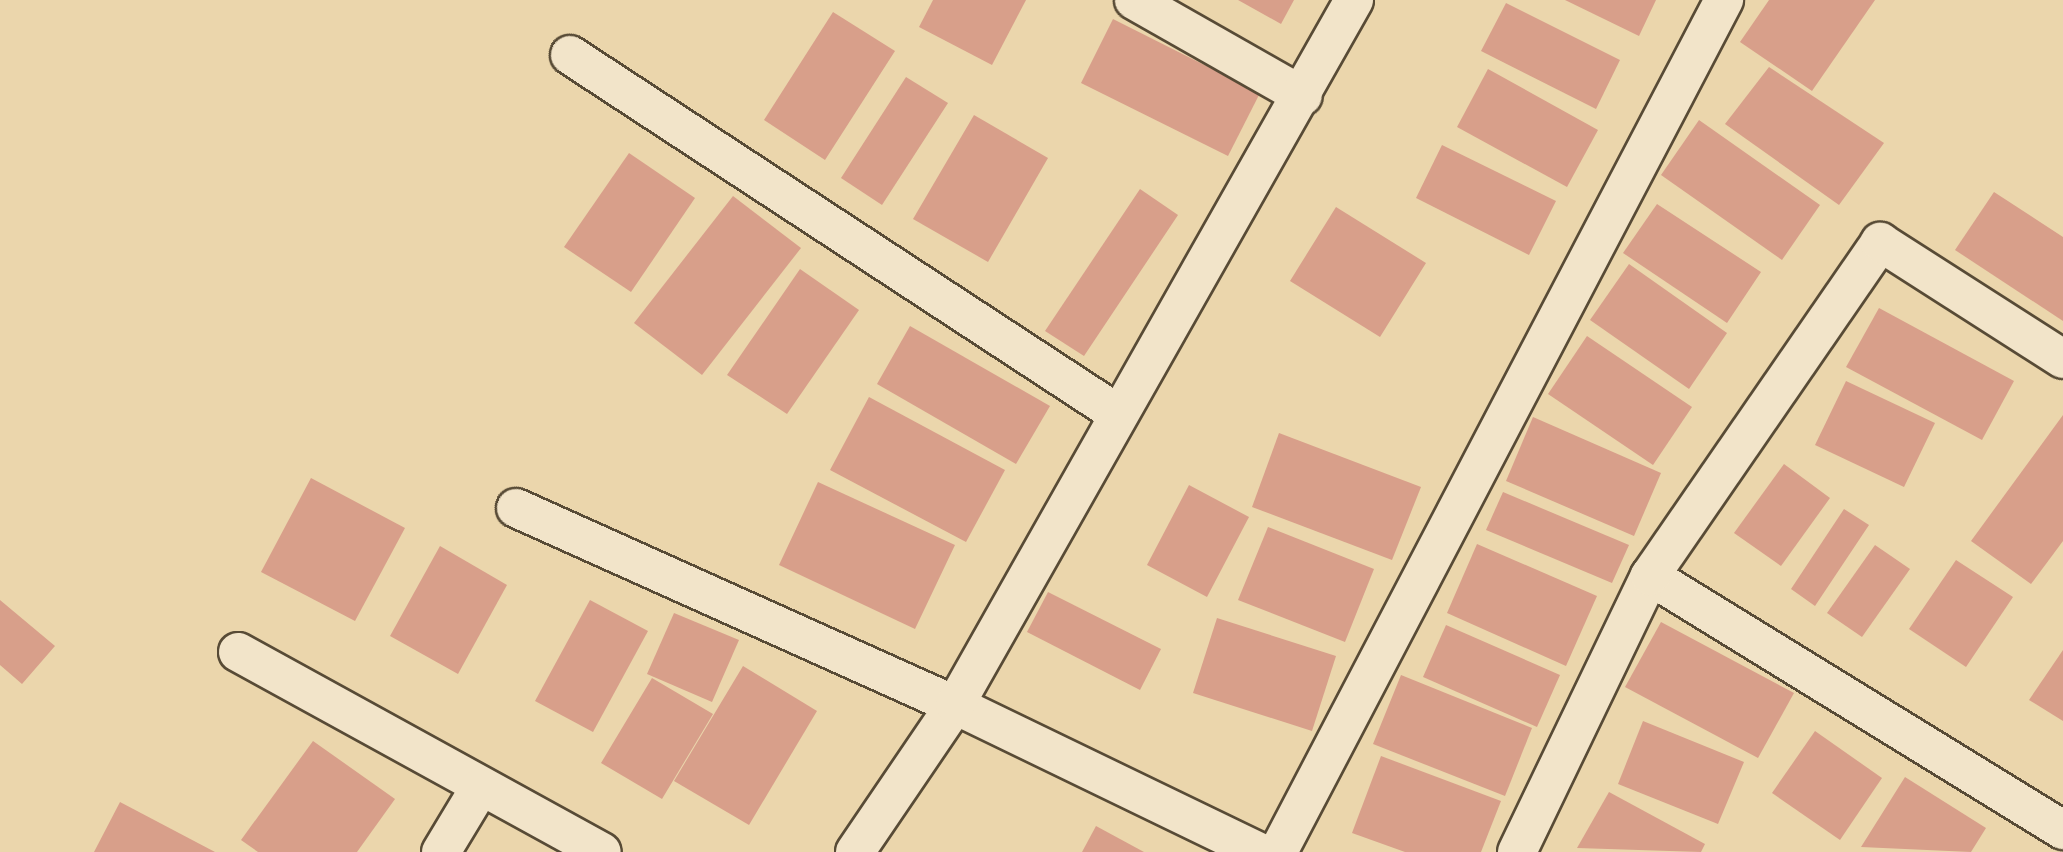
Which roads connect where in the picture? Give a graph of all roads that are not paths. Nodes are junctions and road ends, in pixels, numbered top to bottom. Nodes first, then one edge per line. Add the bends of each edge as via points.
1 (1134, 0) edge
2 (1354, 0) edge
3 (1724, 0) edge
4 (570, 55) dead end
5 (1303, 96) junction
6 (2063, 359) edge
7 (1118, 414) junction
8 (516, 508) dead end
9 (1650, 576) junction
10 (238, 652) dead end
11 (955, 705) junction
12 (479, 789) junction
13 (2063, 830) edge
14 (441, 852) edge
15 (602, 852) edge
16 (855, 852) edge
17 (1259, 852) edge
18 (1278, 852) edge
19 (1517, 852) edge

1 - 5 street
2 - 5 street
3 - 18 street
4 - 7 street
5 - 7 street
6 - 9 street via 1880,242
7 - 11 street
8 - 11 street
9 - 13 street
9 - 19 street
10 - 12 street
11 - 16 street
11 - 17 street
12 - 14 street
12 - 15 street

